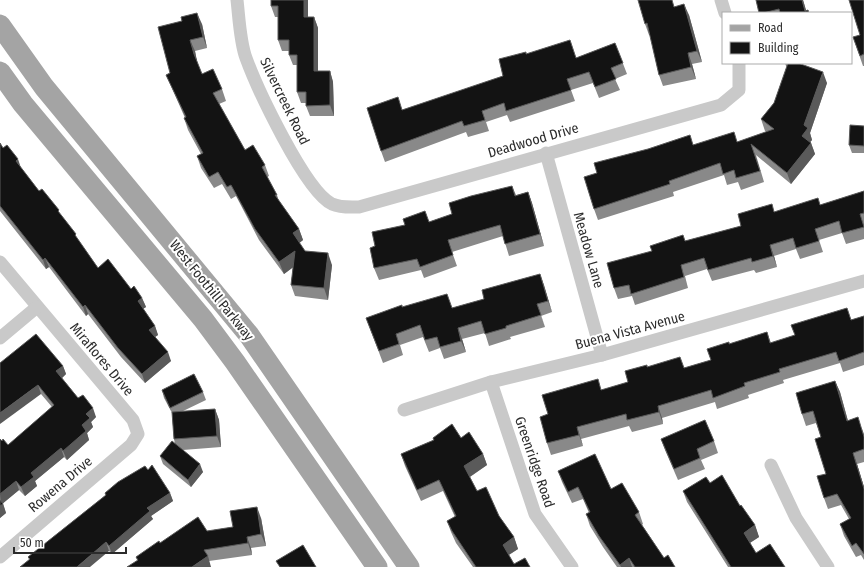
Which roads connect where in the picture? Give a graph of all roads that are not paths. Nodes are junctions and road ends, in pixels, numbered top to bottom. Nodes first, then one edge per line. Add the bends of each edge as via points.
1 (237, 0) edge
2 (721, 0) edge
3 (725, 12) edge
4 (0, 25) edge
5 (739, 64) edge
6 (0, 72) edge
7 (546, 153) junction
8 (332, 204) joint
9 (0, 262) edge
10 (864, 281) edge
11 (37, 307) junction
12 (0, 338) edge
13 (602, 355) junction
14 (491, 382) junction
15 (404, 410) dead end
16 (138, 434) joint
17 (771, 466) dead end
18 (0, 557) edge
19 (378, 567) edge
20 (409, 567) edge
21 (572, 567) edge
22 (828, 567) edge

1 - 8 street, Silvercreek Road via 245,56 284,139 316,190
2 - 3 street
4 - 20 main road, West Foothill Parkway via 44,87 249,335
5 - 7 street, Deadwood Drive via 739,90 721,105
6 - 19 main road, West Foothill Parkway via 172,280 235,362
7 - 8 street, Deadwood Drive via 359,207 346,208
7 - 13 street, Meadow Lane
9 - 11 street, Miraflores Drive
10 - 13 street, Buena Vista Avenue
11 - 12 street
11 - 16 street, Miraflores Drive via 133,420
13 - 14 street, Buena Vista Avenue
14 - 15 street, Buena Vista Avenue
14 - 21 street, Greenridge Road via 535,514
16 - 18 street, Rowena Drive via 131,445
17 - 22 street via 796,518

